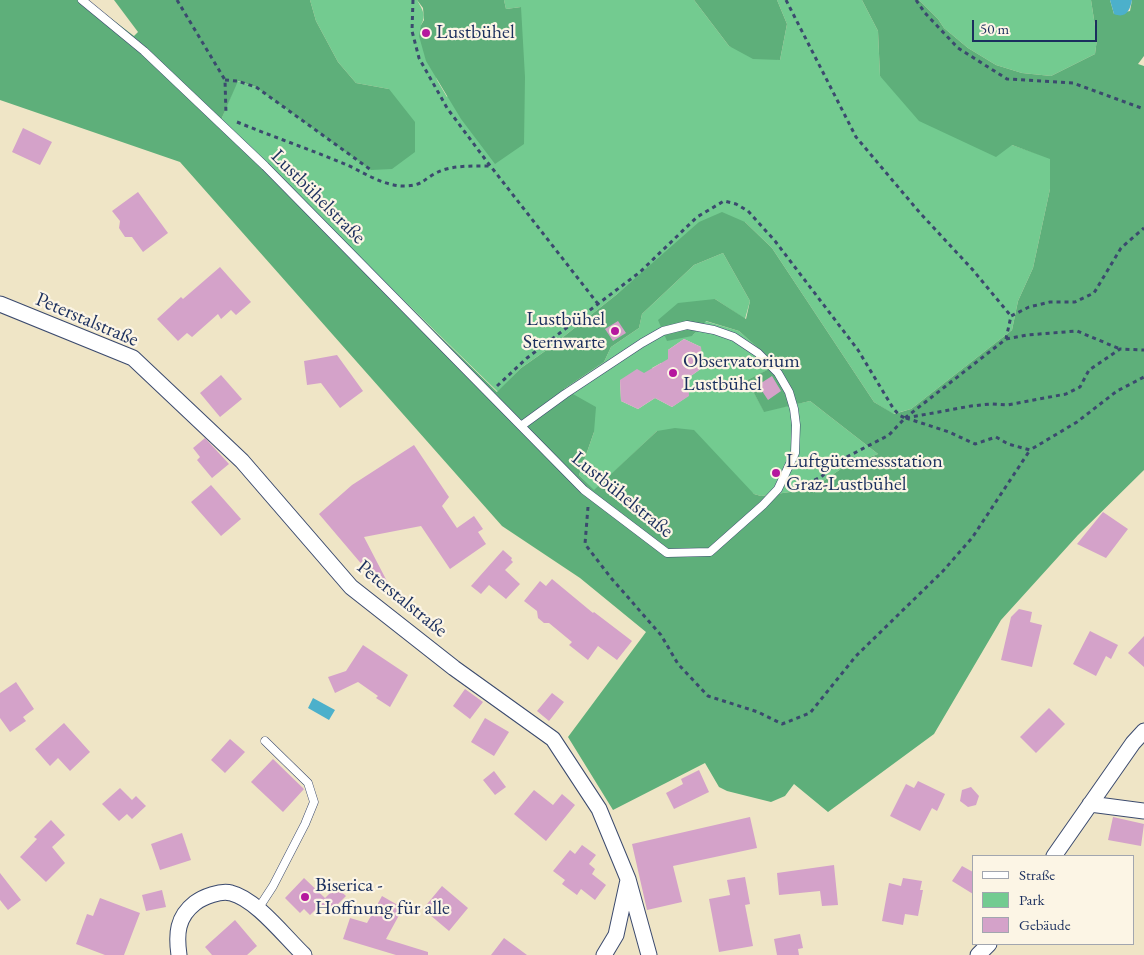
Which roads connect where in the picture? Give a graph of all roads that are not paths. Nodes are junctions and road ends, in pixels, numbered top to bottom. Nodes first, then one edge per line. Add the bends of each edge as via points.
1 (82, 0) edge
2 (0, 304) edge
3 (521, 426) junction
4 (1144, 731) edge
5 (264, 741) dead end
6 (1138, 744) edge
7 (1090, 804) junction
8 (1144, 812) edge
9 (1055, 855) edge
10 (628, 879) junction
11 (258, 909) junction
12 (988, 945) edge
13 (179, 955) edge
14 (304, 955) edge
15 (604, 955) edge
16 (649, 955) edge
17 (978, 955) edge

1 - 3 lane, Lustbühelstraße via 144,51 265,166
2 - 10 street, Peterstalstraße via 133,358 242,461 351,587 454,668 553,738 599,809
3 - 3 lane, Lustbühelstraße via 590,495 667,554 710,552 778,489 795,453 795,417 778,373 758,353 734,337 687,325 663,331
4 - 6 street
5 - 11 lane via 308,783 314,802 273,886
6 - 7 street
7 - 8 street
7 - 9 street
10 - 15 street via 616,935
10 - 16 street, Peterstalstraße
11 - 13 street via 230,892 205,897 183,916 177,935
11 - 14 street
12 - 17 street

